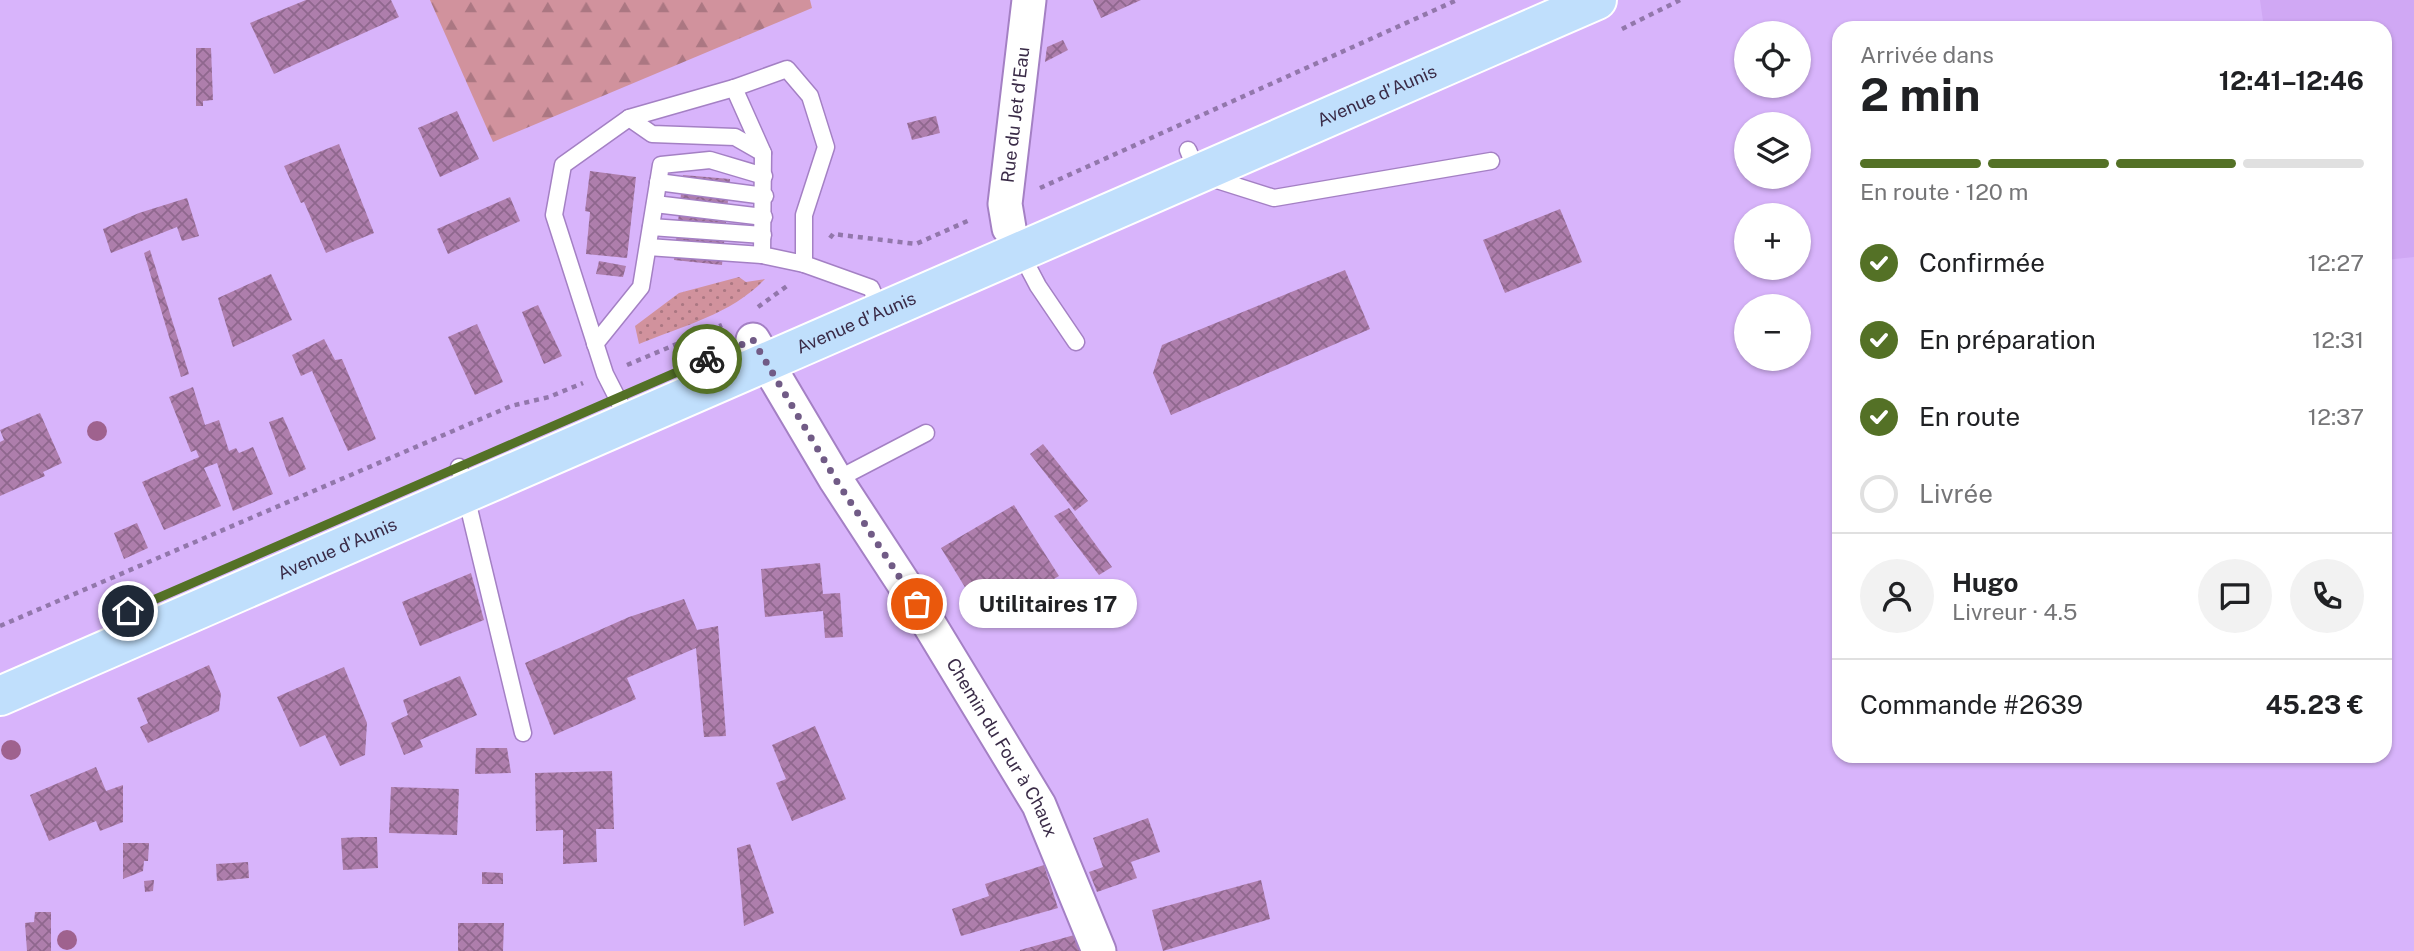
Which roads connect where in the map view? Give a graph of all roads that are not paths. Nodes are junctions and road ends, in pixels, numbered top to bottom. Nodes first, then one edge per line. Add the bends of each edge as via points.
1 (1028, 0) edge
2 (1534, 0) edge
3 (1597, 0) edge
4 (734, 88) junction
5 (629, 118) junction
6 (763, 153) junction
7 (1491, 161) dead end
8 (1193, 162) junction
9 (764, 176) junction
10 (658, 182) junction
11 (765, 196) junction
12 (655, 204) junction
13 (764, 217) junction
14 (651, 227) junction
15 (763, 235) junction
16 (1015, 240) junction
17 (648, 247) junction
18 (762, 255) junction
19 (804, 264) junction
20 (876, 300) junction
21 (1076, 342) dead end
22 (595, 344) junction
23 (759, 351) junction
24 (623, 410) junction
25 (926, 433) dead end
26 (463, 480) junction
27 (836, 480) junction
28 (0, 666) edge
29 (0, 696) edge
30 (523, 733) dead end
31 (1100, 951) edge

1 - 16 street, Rue du Jet d'Eau via 1005,204
2 - 8 main road, Avenue d'Aunis
3 - 8 main road, Avenue d'Aunis
4 - 5 lane
4 - 6 lane
4 - 19 lane via 788,69 810,96 826,147 804,215
5 - 6 lane via 652,134 735,137
5 - 22 lane via 563,165 554,215
6 - 9 lane
7 - 8 lane via 1274,198
8 - 16 main road, Avenue d'Aunis
9 - 10 lane via 710,160 661,165
9 - 11 lane
10 - 11 lane
10 - 12 lane
11 - 13 lane
12 - 13 lane
12 - 14 lane
13 - 15 lane
14 - 15 lane
14 - 17 lane
15 - 18 lane
16 - 20 main road, Avenue d'Aunis
16 - 21 lane via 1038,286
17 - 18 lane
17 - 22 lane via 642,287
18 - 19 lane
19 - 20 lane
20 - 23 main road, Avenue d'Aunis
22 - 24 lane
23 - 24 main road, Avenue d'Aunis
23 - 27 street, Chemin du Four à Chaux
24 - 26 main road, Avenue d'Aunis
25 - 27 lane
26 - 28 main road, Avenue d'Aunis
26 - 29 main road, Avenue d'Aunis
26 - 30 lane
27 - 31 street, Chemin du Four à Chaux via 1039,805

